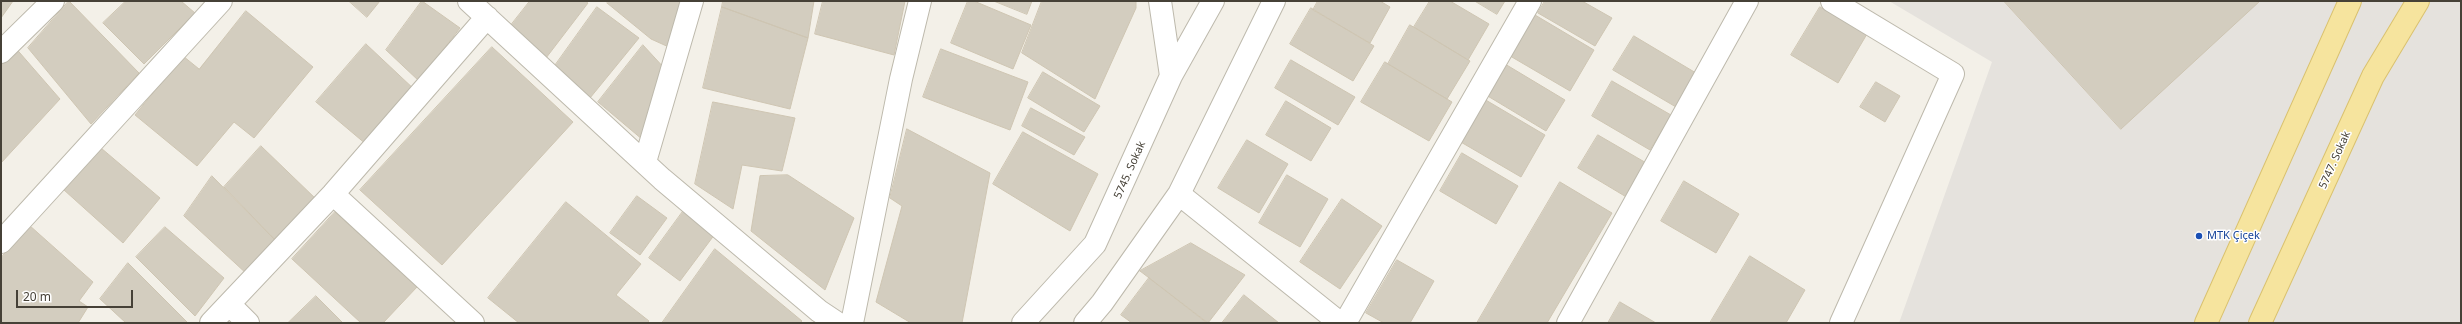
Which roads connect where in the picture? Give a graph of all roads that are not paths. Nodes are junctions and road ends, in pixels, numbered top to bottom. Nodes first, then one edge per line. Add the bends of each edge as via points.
1 (53, 1) edge
2 (221, 1) edge
3 (469, 1) edge
4 (692, 1) edge
5 (920, 1) edge
6 (1160, 1) edge
7 (1213, 1) edge
8 (1274, 1) edge
9 (1530, 1) edge
10 (1747, 1) edge
11 (1832, 1) edge
12 (2350, 1) edge
13 (2418, 1) edge
14 (487, 17) junction
15 (1, 52) edge
16 (1171, 76) junction
17 (645, 162) junction
18 (333, 194) junction
19 (1179, 194) junction
20 (1, 242) edge
21 (229, 304) junction
22 (211, 323) edge
23 (248, 323) edge
24 (473, 323) edge
25 (837, 323) edge
26 (852, 323) edge
27 (1023, 323) edge
28 (1085, 323) edge
29 (1340, 323) edge
30 (1345, 323) edge
31 (1568, 323) edge
32 (1841, 323) edge
33 (2206, 323) edge
34 (2260, 323) edge

1 - 15 street
2 - 20 street
3 - 14 street
4 - 17 street
5 - 26 street via 901,79
6 - 16 street
7 - 16 street, 5745. Sokak
8 - 19 street
9 - 30 street
10 - 31 street
11 - 32 street via 1953,74
12 - 33 main road
13 - 34 main road, 5747. Sokak via 2373,76
14 - 17 street
14 - 18 street
16 - 27 street, 5745. Sokak via 1095,244
17 - 25 street via 813,306
18 - 21 street
18 - 24 street
19 - 28 street
19 - 29 street
21 - 22 street
21 - 23 street

